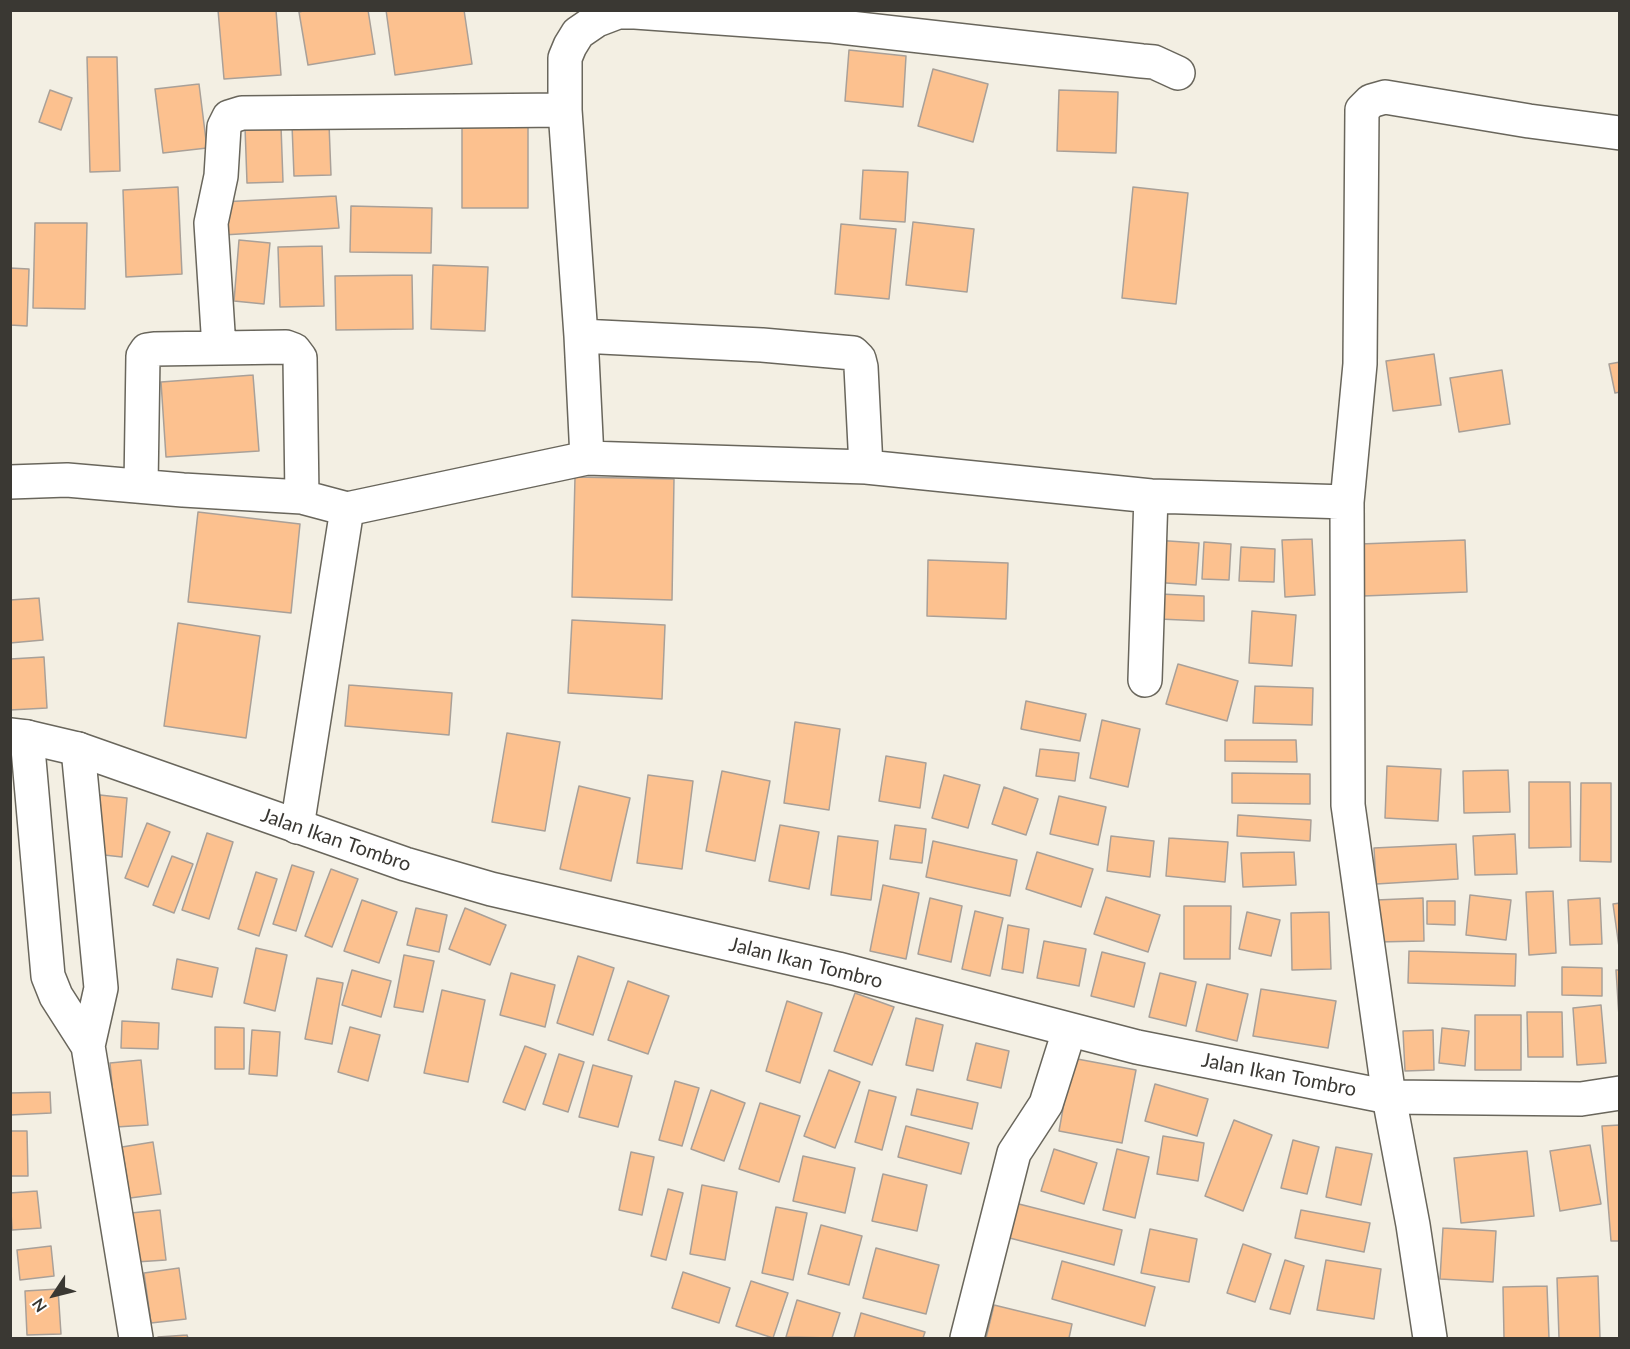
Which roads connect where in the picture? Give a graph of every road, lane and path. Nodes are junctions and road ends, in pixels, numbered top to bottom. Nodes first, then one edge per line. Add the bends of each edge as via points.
1 (1178, 73) dead end
2 (565, 110) junction
3 (1620, 133) edge
4 (581, 336) junction
5 (219, 348) junction
6 (587, 458) junction
7 (866, 467) junction
8 (10, 482) edge
9 (141, 486) junction
10 (1152, 496) junction
11 (302, 497) junction
12 (1347, 502) junction
13 (347, 509) junction
14 (1145, 680) dead end
15 (19, 736) edge
16 (78, 749) junction
17 (297, 827) junction
18 (1070, 1031) junction
19 (88, 1046) junction
20 (1620, 1094) edge
21 (1389, 1097) junction
22 (136, 1338) edge
23 (967, 1338) edge
24 (1430, 1338) edge

1 - 2 street via 1154,62 832,26 618,12 578,33 570,46 565,58
2 - 4 street
2 - 5 street via 242,113 230,117 224,127 221,176 211,223
3 - 12 street via 1385,97 1371,101 1362,110 1360,364
4 - 6 street
4 - 7 street via 853,353 861,367
5 - 9 street via 154,349 143,356
5 - 11 street via 286,347 299,355
6 - 7 street
6 - 13 street
7 - 10 street
8 - 9 street via 67,480
9 - 11 street
10 - 12 street
10 - 14 street
11 - 13 street
12 - 21 street via 1348,805
13 - 17 street
15 - 16 street, Jalan Ikan Tombro
15 - 19 street via 48,976
16 - 17 street, Jalan Ikan Tombro
16 - 19 street via 101,988
17 - 18 street, Jalan Ikan Tombro via 491,889 838,969
18 - 21 street, Jalan Ikan Tombro
18 - 23 street via 1046,1104 1014,1153
19 - 22 street
20 - 21 street, Jalan Ikan Tombro via 1581,1099
21 - 24 street

